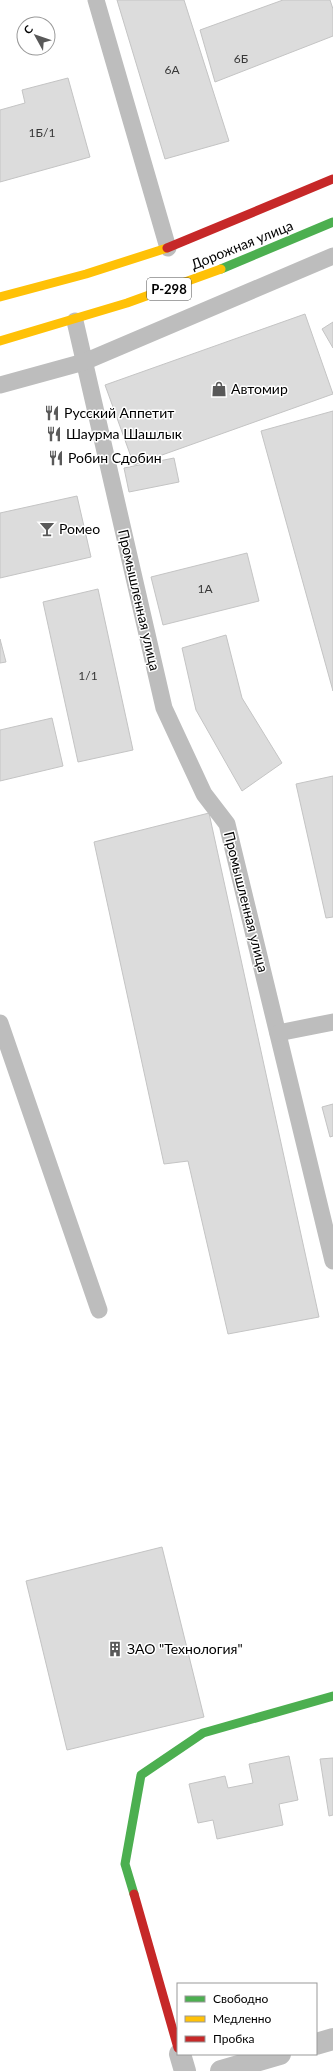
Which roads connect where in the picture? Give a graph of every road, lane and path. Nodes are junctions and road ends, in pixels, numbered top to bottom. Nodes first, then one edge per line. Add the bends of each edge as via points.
1 (96, 0) edge
2 (333, 179) edge
3 (333, 222) edge
4 (168, 248) junction
5 (333, 256) edge
6 (0, 297) edge
7 (74, 321) junction
8 (0, 341) edge
9 (84, 362) junction
10 (0, 384) edge
11 (333, 1022) edge
12 (0, 1023) edge
13 (278, 1033) junction
14 (333, 1261) edge
15 (99, 1310) dead end
16 (333, 1696) edge
17 (333, 2039) edge
18 (317, 2044) edge
19 (177, 2045) edge
20 (180, 2055) edge
21 (277, 2055) edge
22 (185, 2071) edge
23 (221, 2071) edge

1 - 4 lane
2 - 4 main road, Дорожная улица
3 - 7 main road, Дорожная улица / Р-298 via 283,245 146,298
4 - 6 main road, Дорожная улица
5 - 9 lane
7 - 8 main road, Дорожная улица / Р-298
7 - 9 lane, Промышленная улица
9 - 10 lane
9 - 13 lane, Промышленная улица via 164,708 204,794 227,824
11 - 13 lane
12 - 15 lane
13 - 14 lane, Промышленная улица
16 - 19 main road via 203,1733 141,1775 125,1864
17 - 18 street
20 - 22 street
21 - 23 street

